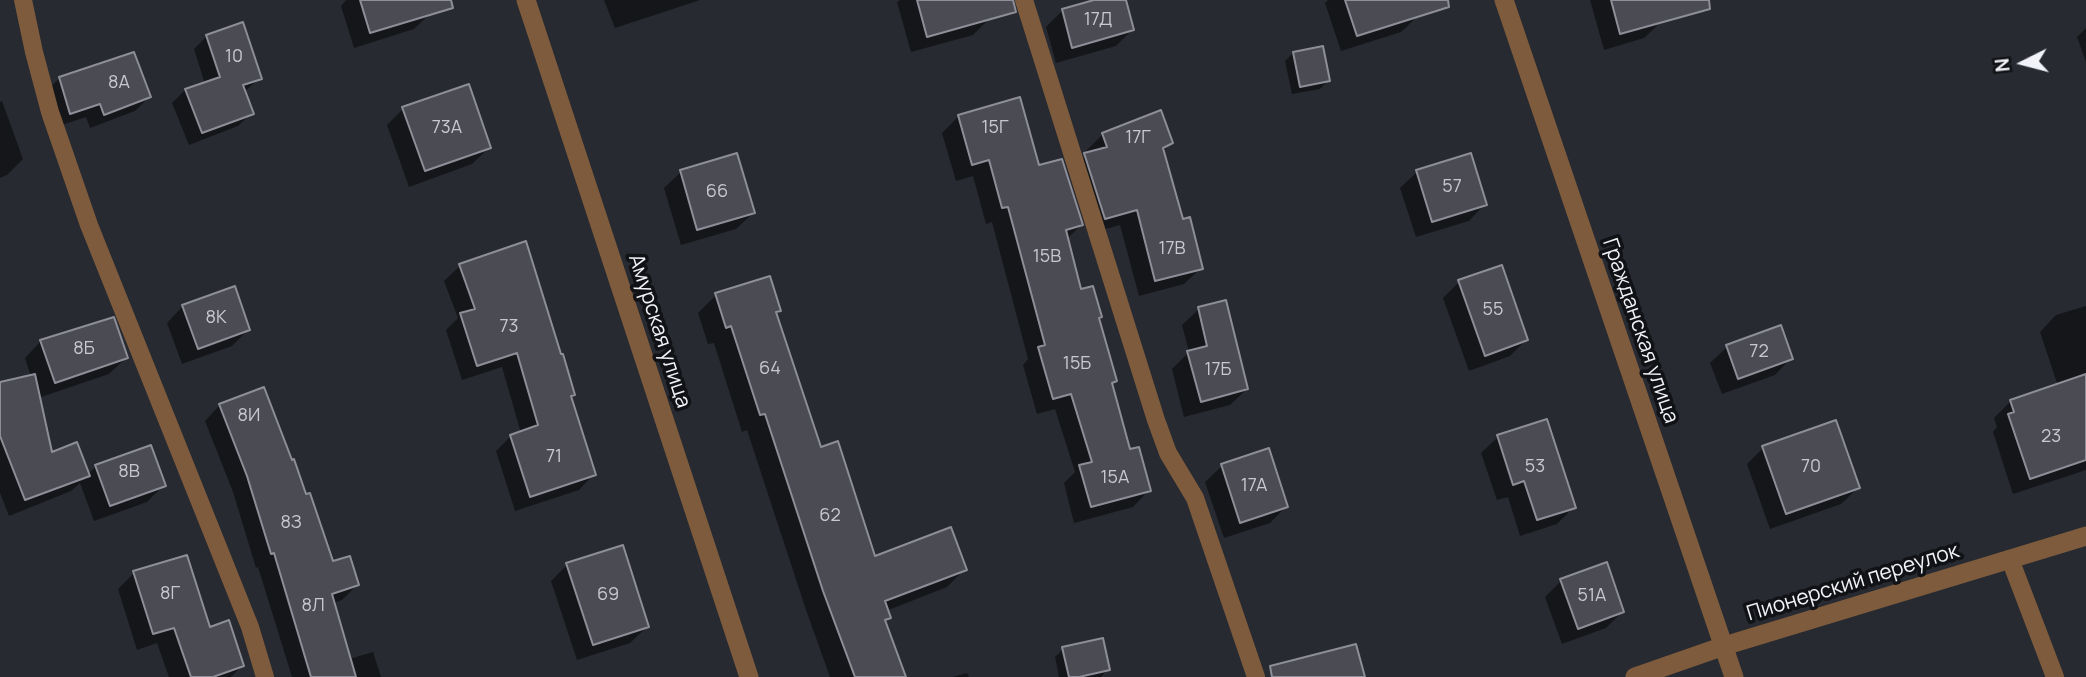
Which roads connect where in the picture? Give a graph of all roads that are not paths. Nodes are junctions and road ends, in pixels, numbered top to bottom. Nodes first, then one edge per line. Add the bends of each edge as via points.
1 (23, 0) edge
2 (526, 0) edge
3 (1024, 0) edge
4 (1503, 0) edge
5 (2086, 536) edge
6 (2010, 559) junction
7 (1724, 646) junction
8 (265, 677) edge
9 (749, 677) edge
10 (1255, 677) edge
11 (1635, 677) edge
12 (1734, 677) edge
13 (2054, 677) edge

1 - 8 lane via 50,112 89,225 250,627
2 - 9 street, Амурская улица
3 - 10 lane via 1156,420 1168,453 1195,498
4 - 7 street, Гражданская улица
5 - 6 street, Пионерский переулок
6 - 7 street, Пионерский переулок
6 - 13 lane
7 - 11 street, Пионерский переулок
7 - 12 street, Гражданская улица

